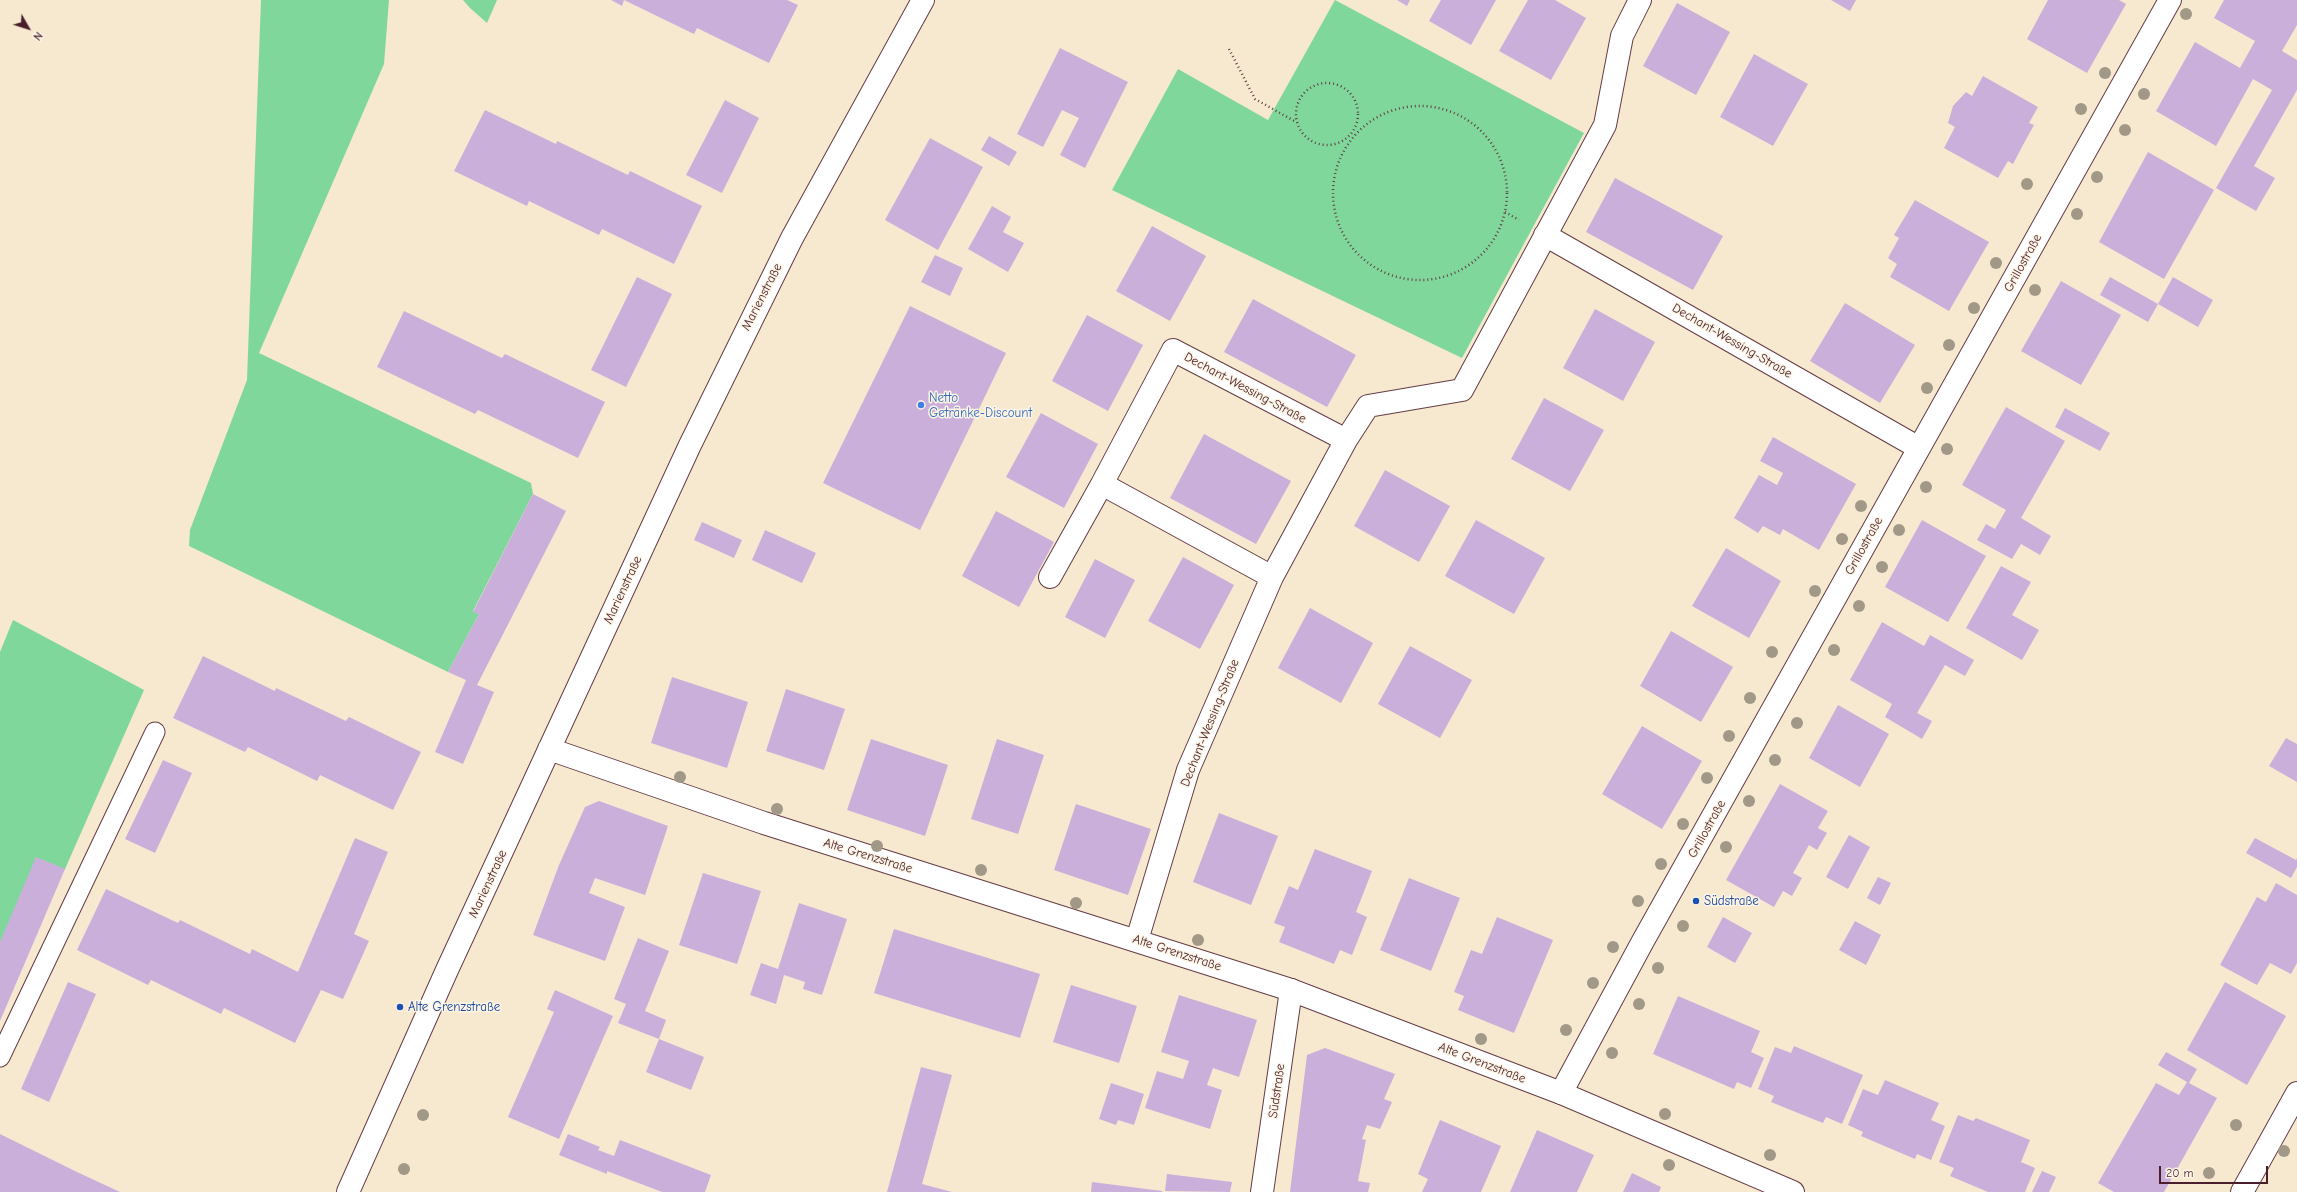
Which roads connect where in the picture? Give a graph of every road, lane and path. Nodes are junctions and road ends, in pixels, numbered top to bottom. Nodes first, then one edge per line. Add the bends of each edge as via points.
1 (923, 0) edge
2 (1640, 0) edge
3 (2170, 0) edge
4 (1229, 49) dead end
5 (1296, 122) junction
6 (1354, 132) junction
7 (1545, 235) junction
8 (1346, 440) junction
9 (1919, 448) junction
10 (1102, 484) junction
11 (1050, 577) dead end
12 (1272, 577) junction
13 (155, 732) dead end
14 (549, 749) junction
15 (1137, 940) junction
16 (1291, 990) junction
17 (0, 1056) edge
18 (2297, 1093) edge
19 (1561, 1094) junction
20 (348, 1192) edge
21 (1262, 1192) edge
22 (1793, 1192) edge
23 (2242, 1192) edge

1 - 14 street, Marienstraße via 775,272 690,445
2 - 7 street, Dechant-Wessing-Straße via 1622,36 1605,125
3 - 9 street, Grillostraße
4 - 5 path via 1255,99
5 - 6 path via 1302,134 1313,143 1328,146 1343,142
5 - 6 path via 1296,104 1305,92 1318,84 1333,83 1347,89 1356,102 1358,116
6 - 6 path via 1389,111 1423,105 1456,113 1485,133 1503,162 1508,196 1501,229 1481,257 1452,276 1418,282 1385,274 1356,254 1338,225 1332,191 1340,158
7 - 8 street, Dechant-Wessing-Straße via 1462,390 1368,406
7 - 9 street, Dechant-Wessing-Straße
8 - 10 street, Dechant-Wessing-Straße via 1173,350
8 - 12 street, Dechant-Wessing-Straße
9 - 19 street, Grillostraße
10 - 11 street, Dechant-Wessing-Straße
10 - 12 street
12 - 15 street, Dechant-Wessing-Straße via 1188,770
13 - 17 lane
14 - 15 street, Alte Grenzstraße via 764,824
14 - 20 street, Marienstraße
15 - 16 street, Alte Grenzstraße
16 - 19 street, Alte Grenzstraße
16 - 21 street, Südstraße
18 - 23 street
19 - 22 street, Alte Grenzstraße

